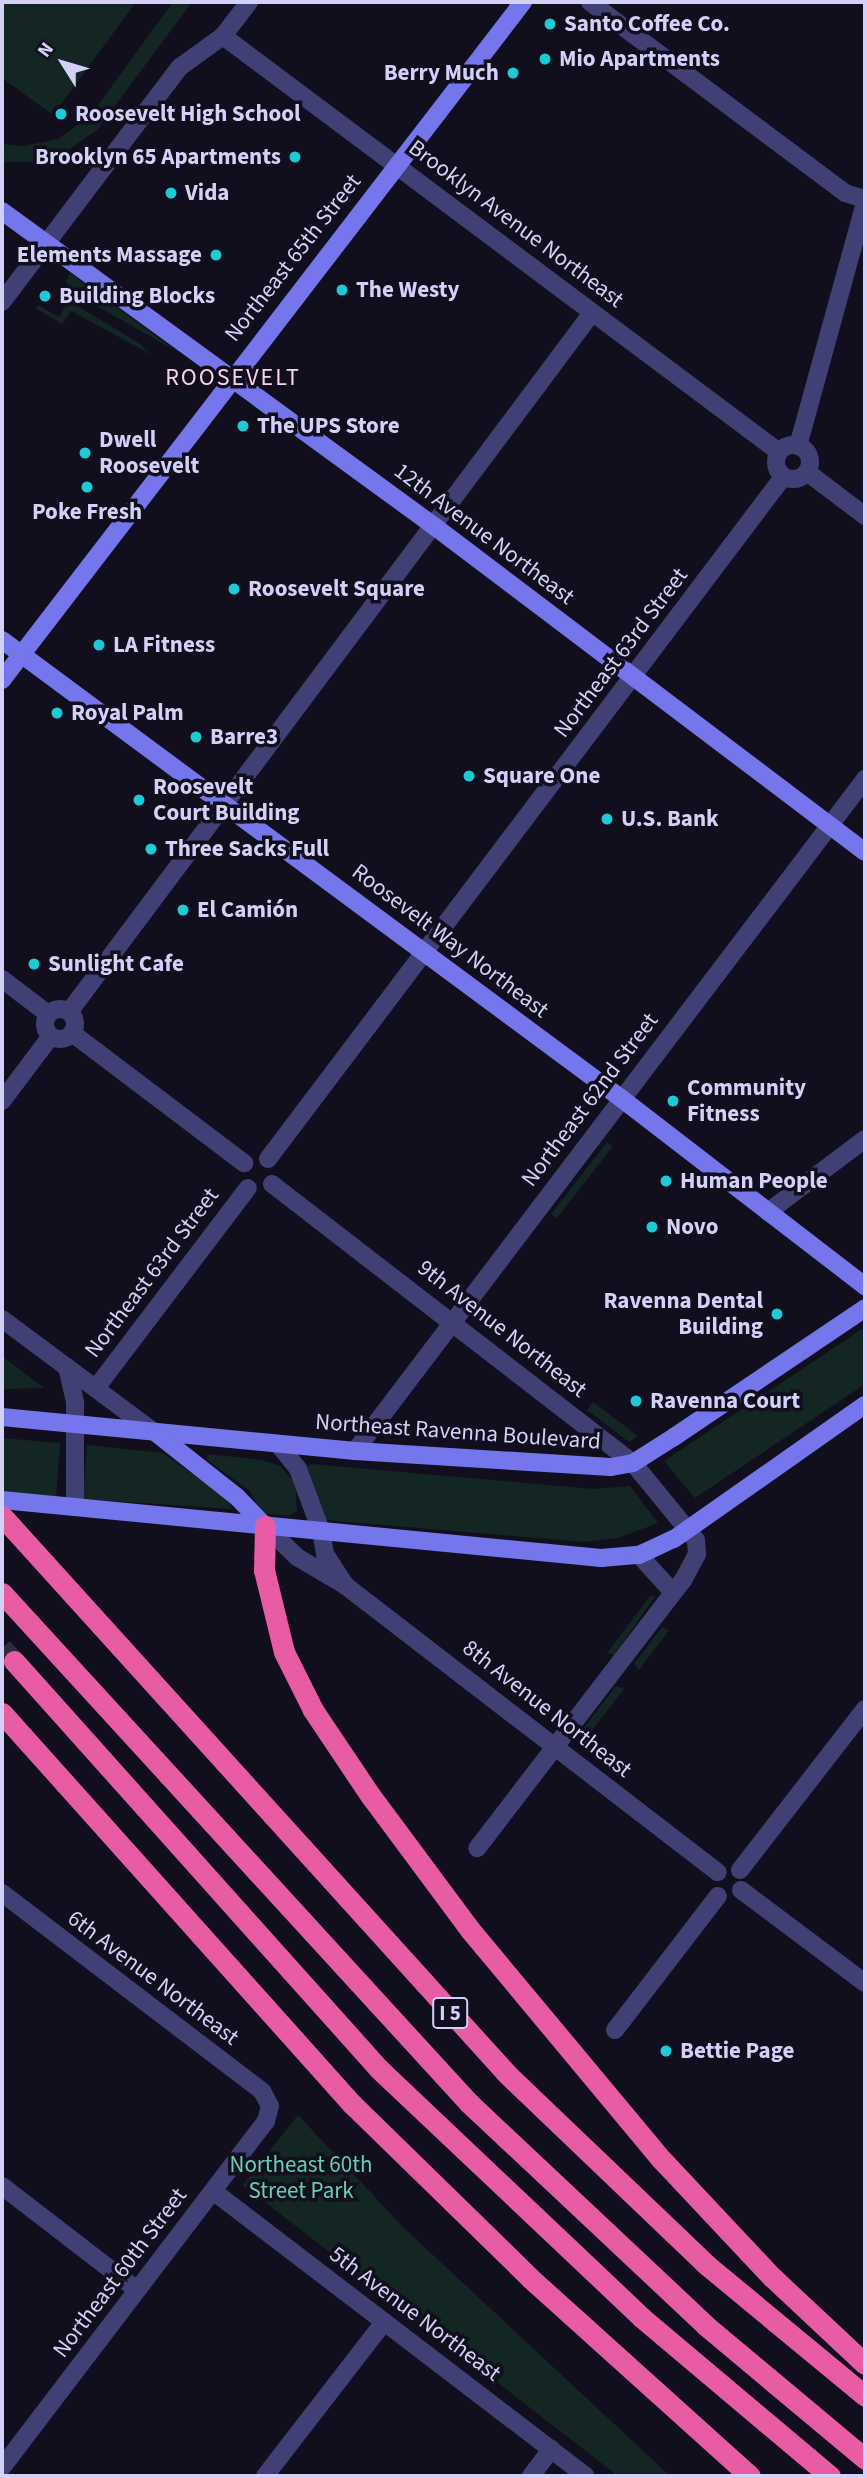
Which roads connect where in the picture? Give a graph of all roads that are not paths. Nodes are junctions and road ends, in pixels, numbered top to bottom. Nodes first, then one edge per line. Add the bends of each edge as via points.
1 (249, 2) edge
2 (523, 2) edge
3 (590, 2) edge
4 (223, 36) junction
5 (397, 164) junction
6 (865, 201) edge
7 (2, 211) edge
8 (46, 244) junction
9 (2, 302) edge
10 (592, 313) junction
11 (231, 379) junction
12 (798, 446) junction
13 (779, 452) junction
14 (807, 472) junction
15 (783, 477) junction
16 (865, 516) edge
17 (434, 526) junction
18 (2, 640) edge
19 (22, 655) junction
20 (634, 677) junction
21 (2, 680) edge
22 (865, 779) edge
23 (225, 805) junction
24 (830, 825) junction
25 (865, 852) edge
26 (426, 954) junction
27 (2, 979) edge
28 (69, 1012) junction
29 (48, 1014) junction
30 (72, 1033) junction
31 (51, 1036) junction
32 (622, 1099) junction
33 (2, 1101) edge
34 (865, 1139) edge
35 (268, 1159) junction
36 (244, 1163) junction
37 (272, 1184) junction
38 (248, 1188) junction
39 (768, 1212) junction
40 (865, 1286) edge
41 (865, 1308) edge
42 (2, 1319) edge
43 (454, 1322) junction
44 (67, 1367) junction
45 (96, 1388) junction
46 (865, 1405) edge
47 (2, 1417) edge
48 (75, 1422) junction
49 (154, 1432) junction
50 (278, 1444) junction
51 (355, 1451) junction
52 (633, 1463) junction
53 (2, 1500) edge
54 (75, 1506) junction
55 (2, 1516) edge
56 (265, 1526) junction
57 (688, 1527) junction
58 (321, 1531) junction
59 (639, 1555) junction
60 (346, 1586) junction
61 (671, 1590) junction
62 (6, 1598) edge
63 (13, 1661) tunnel mouth
64 (865, 1709) edge
65 (2, 1713) edge
66 (555, 1746) junction
67 (477, 1848) dead end
68 (740, 1870) junction
69 (718, 1872) junction
70 (741, 1890) junction
71 (2, 1893) edge
72 (718, 1896) junction
73 (865, 1983) edge
74 (615, 2030) dead end
75 (270, 2106) joint
76 (2, 2186) edge
77 (213, 2191) junction
78 (137, 2290) junction
79 (384, 2322) junction
80 (865, 2364) edge
81 (865, 2396) edge
82 (551, 2449) junction
83 (5, 2457) edge
84 (865, 2459) edge
85 (265, 2476) edge
86 (531, 2476) edge
87 (586, 2476) edge
88 (750, 2476) edge
89 (830, 2476) edge

1 - 4 street
2 - 5 main road, Northeast 65th Street
3 - 6 street via 845,193
4 - 5 street, Brooklyn Avenue Northeast
4 - 8 street via 180,67
5 - 10 street, Brooklyn Avenue Northeast
5 - 11 main road, Northeast 65th Street
6 - 12 street
7 - 8 main road, 12th Avenue Northeast
8 - 9 street
8 - 11 main road, 12th Avenue Northeast
10 - 13 street, Brooklyn Avenue Northeast
10 - 17 street
11 - 17 main road, 12th Avenue Northeast
11 - 19 main road, Northeast 65th Street
12 - 13 street
12 - 14 street via 810,457
13 - 15 street via 776,464
14 - 15 street via 796,479
14 - 16 street
15 - 20 street, Northeast 63rd Street
17 - 20 main road, 12th Avenue Northeast
17 - 23 street
18 - 19 main road, Roosevelt Way Northeast
19 - 21 main road, Northeast 65th Street
19 - 23 main road, Roosevelt Way Northeast
20 - 24 main road, 12th Avenue Northeast
20 - 26 street, Northeast 63rd Street
22 - 24 street, Northeast 62nd Street
23 - 26 main road, Roosevelt Way Northeast
23 - 28 street
24 - 25 main road, 12th Avenue Northeast
24 - 32 street, Northeast 62nd Street
26 - 32 main road, Roosevelt Way Northeast
26 - 35 street, Northeast 63rd Street
27 - 29 street
28 - 29 street via 58,1008
28 - 30 street via 75,1022
29 - 31 street via 44,1025
30 - 31 street via 64,1039
30 - 36 street
31 - 33 street
32 - 39 main road, Roosevelt Way Northeast
32 - 43 street, Northeast 62nd Street
34 - 39 street
35 - 36 street via 257,1156
35 - 37 street via 276,1173
36 - 38 street via 240,1174
37 - 38 street via 261,1191
37 - 43 street, 9th Avenue Northeast
38 - 45 street, Northeast 63rd Street
39 - 40 main road, Roosevelt Way Northeast
41 - 52 main road, Northeast Ravenna Boulevard
42 - 44 street, 8th Avenue Northeast
43 - 51 street, Northeast 62nd Street
43 - 52 street, 9th Avenue Northeast
44 - 45 street, 8th Avenue Northeast
44 - 48 street, Northeast 63rd Street
45 - 49 street, 8th Avenue Northeast
46 - 57 main road
47 - 48 main road, Northeast Ravenna Boulevard
48 - 49 main road, Northeast Ravenna Boulevard
48 - 54 street, Northeast 63rd Street
49 - 50 main road, Northeast Ravenna Boulevard
49 - 56 main road, 8th Avenue Northeast via 237,1497
50 - 51 main road, Northeast Ravenna Boulevard
50 - 58 street, 8th Avenue Northeast via 298,1469
51 - 52 main road, Northeast Ravenna Boulevard via 591,1468
52 - 57 street, 9th Avenue Northeast
53 - 54 main road
54 - 56 main road
55 - 81 highway, I 5 via 516,2083 708,2266
56 - 58 main road
56 - 60 street, 8th Avenue Northeast via 297,1557
56 - 80 highway via 264,1570 284,1652 313,1710 362,1784 471,1931 662,2160 772,2277
57 - 59 main road
57 - 61 street via 697,1554
58 - 59 main road via 601,1558
58 - 60 street, 8th Avenue Northeast via 324,1554
59 - 61 street
60 - 66 street, 8th Avenue Northeast
61 - 66 street
62 - 84 highway via 470,2103 705,2325
63 - 89 highway via 379,2069 641,2317
64 - 68 street
65 - 88 highway via 352,2104 530,2278
66 - 67 street
66 - 69 street, 8th Avenue Northeast
68 - 69 street via 728,1866
68 - 70 street via 744,1878
69 - 72 street via 712,1887
70 - 72 street via 729,1899
70 - 73 street
71 - 75 street, 6th Avenue Northeast via 262,2091
72 - 74 street
75 - 77 street, Northeast 60th Street via 266,2121
76 - 78 street
77 - 78 street, Northeast 60th Street
77 - 79 street, 5th Avenue Northeast
78 - 83 street, Northeast 60th Street
79 - 82 street, 5th Avenue Northeast
79 - 85 street
82 - 86 street
82 - 87 street, 5th Avenue Northeast

